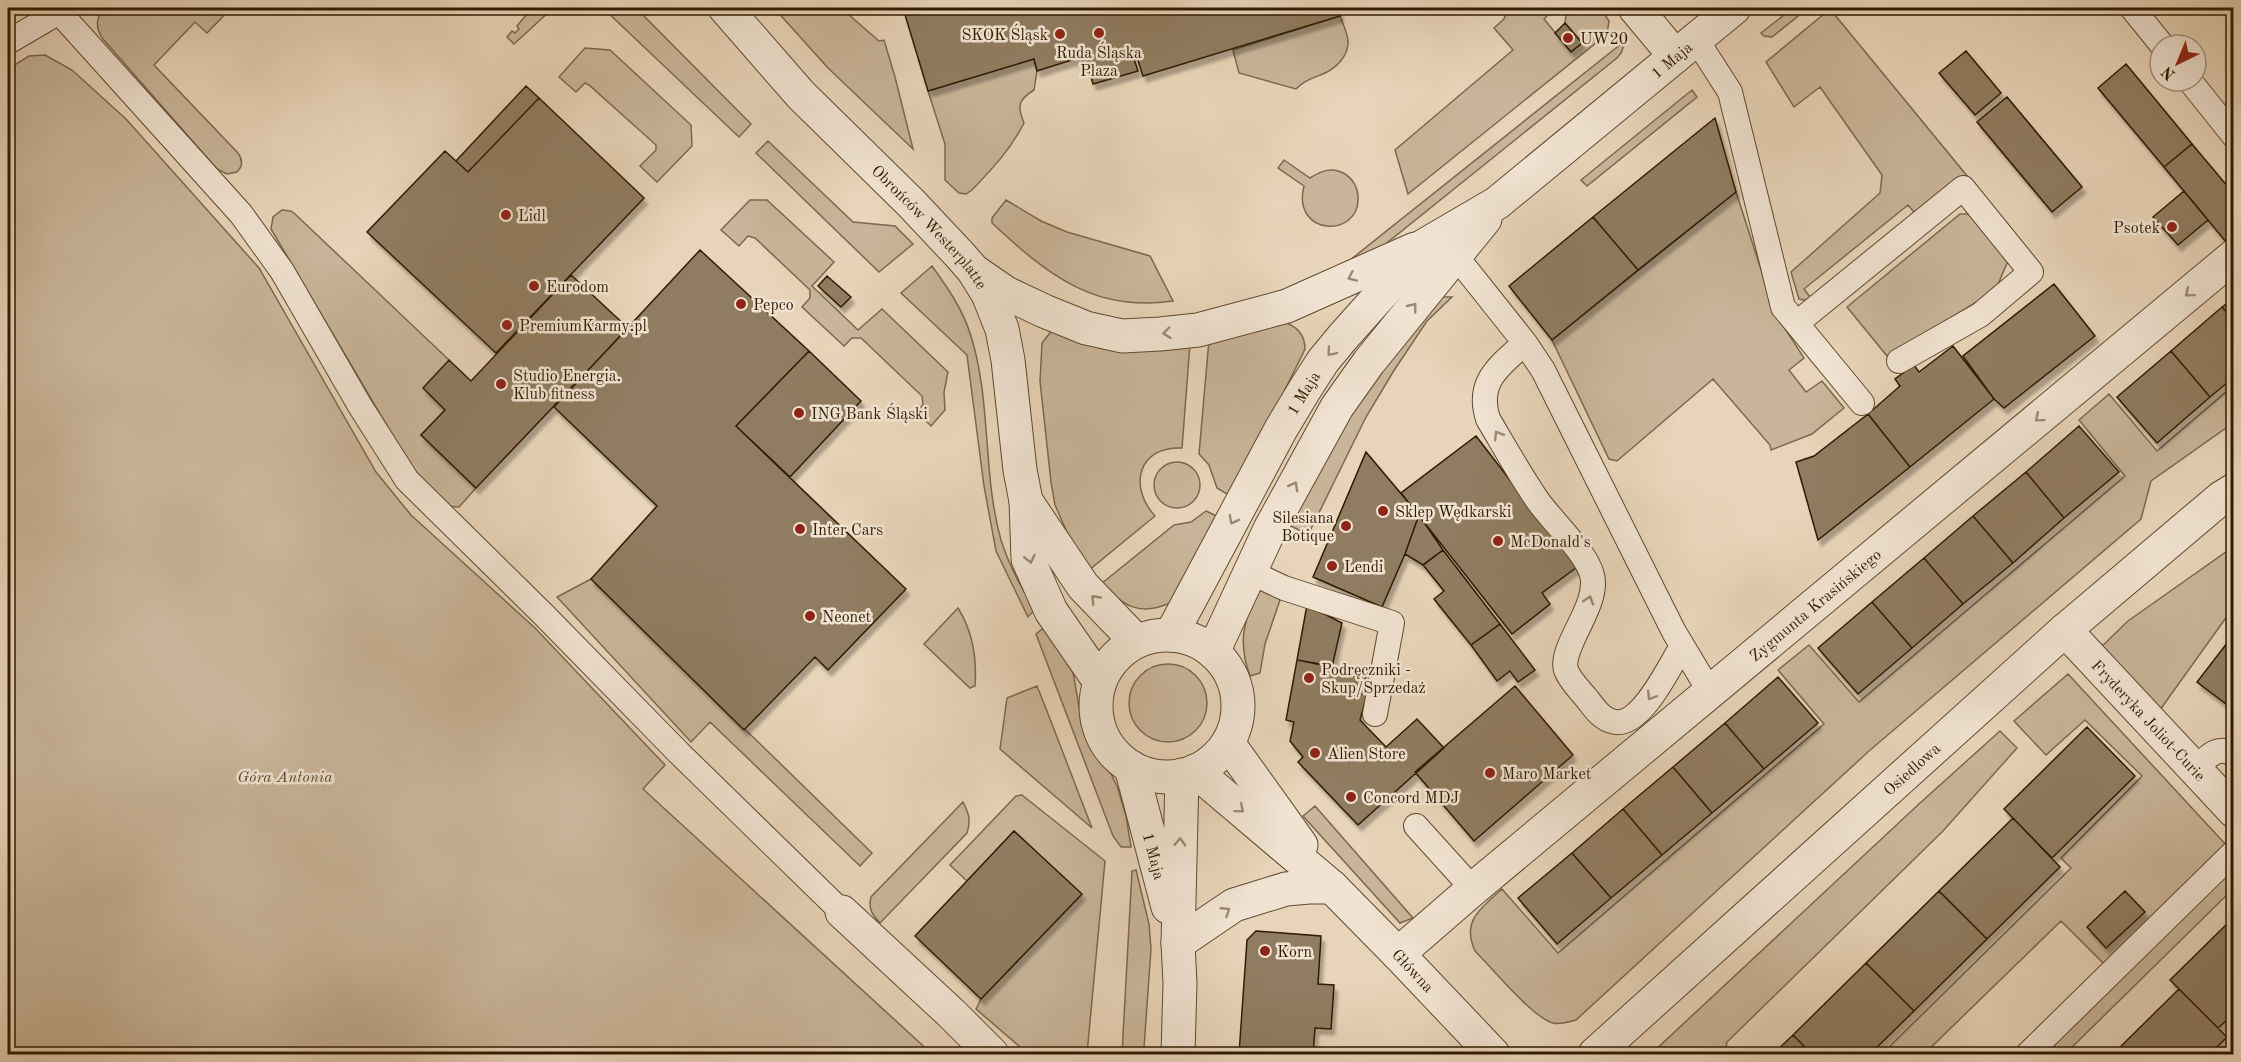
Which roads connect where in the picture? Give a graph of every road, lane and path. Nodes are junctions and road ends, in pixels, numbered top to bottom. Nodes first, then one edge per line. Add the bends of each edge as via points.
1 (725, 8) edge
2 (1635, 8) edge
3 (1734, 8) edge
4 (2132, 8) edge
5 (63, 10) edge
6 (2152, 33) edge
7 (8, 42) edge
8 (1686, 48) junction
9 (2200, 93) edge
10 (2234, 136) edge
11 (1497, 203) junction
12 (1425, 244) junction
13 (1455, 255) junction
14 (2234, 256) edge
15 (973, 270) junction
16 (1797, 323) junction
17 (1525, 343) junction
18 (1899, 361) dead end
19 (1862, 403) dead end
20 (2234, 490) edge
21 (1026, 501) junction
22 (1250, 572) junction
23 (2065, 630) junction
24 (1171, 634) junction
25 (1136, 641) junction
26 (1682, 646) junction
27 (1213, 652) junction
28 (1100, 682) junction
29 (1710, 692) junction
30 (1375, 714) dead end
31 (1228, 743) junction
32 (2234, 755) edge
33 (1131, 767) junction
34 (2194, 770) junction
35 (1189, 773) junction
36 (2234, 811) edge
37 (1416, 825) dead end
38 (2234, 852) edge
39 (1332, 888) junction
40 (1473, 889) junction
41 (842, 912) joint
42 (1178, 943) junction
43 (1398, 954) junction
44 (992, 1054) edge
45 (1178, 1054) edge
46 (1493, 1054) edge
47 (1595, 1054) edge
48 (2028, 1054) edge

1 - 15 street, Obrońców Westerplatte via 801,95
2 - 8 street
3 - 8 street, 1 Maja
4 - 6 lane
5 - 7 lane
5 - 41 lane via 241,214 282,271 407,480
8 - 11 street, 1 Maja
8 - 16 lane via 1730,92 1783,307
9 - 10 lane
11 - 12 street, 1 Maja
11 - 13 street, 1 Maja
12 -> 15 street via 1287,306 1198,330 1160,334 1122,336 1086,327 1006,292
12 -> 24 street, 1 Maja via 1336,346 1305,389
13 - 17 lane
22 -> 13 street, 1 Maja via 1337,407
14 -> 29 street, Zygmunta Krasińskiego
15 - 21 street, Obrońców Westerplatte via 988,294 1004,338
16 - 18 lane via 1963,188 2031,272 1980,315
16 - 19 lane
17 - 26 lane via 1543,370
26 -> 17 lane via 1645,706 1622,722 1613,722 1598,713 1566,670 1567,656 1591,599 1592,575 1586,561 1538,501 1483,405 1494,372
20 - 23 street, Osiedlowa
25 -> 21 street, Obrońców Westerplatte via 1083,586
21 -> 28 street, Obrońców Westerplatte via 1028,559 1038,585 1051,611
22 - 27 street, 1 Maja
22 - 30 lane via 1284,588 1392,623
23 - 34 street, Fryderyka Joliot-Curie
23 - 47 street, Osiedlowa
24 - 25 street
24 - 27 street via 1194,640
25 - 28 street via 1108,665
26 - 29 lane
27 - 31 street via 1229,671 1238,695 1237,720
28 - 33 street via 1097,721 1115,755
29 - 40 street, Zygmunta Krasińskiego
31 - 35 street via 1208,764
31 - 39 street, Główna
32 - 34 lane via 2227,750 2214,751
33 - 35 street via 1164,777
33 - 42 street, 1 Maja
34 - 36 street, Fryderyka Joliot-Curie
35 -> 39 street, Główna
42 -> 35 street, 1 Maja
37 - 40 lane
38 - 48 lane
42 -> 39 street via 1234,905 1286,889
39 - 43 street, Główna
40 - 43 street, Zygmunta Krasińskiego
41 - 44 street
42 - 45 street, 1 Maja
43 - 46 street, Główna

